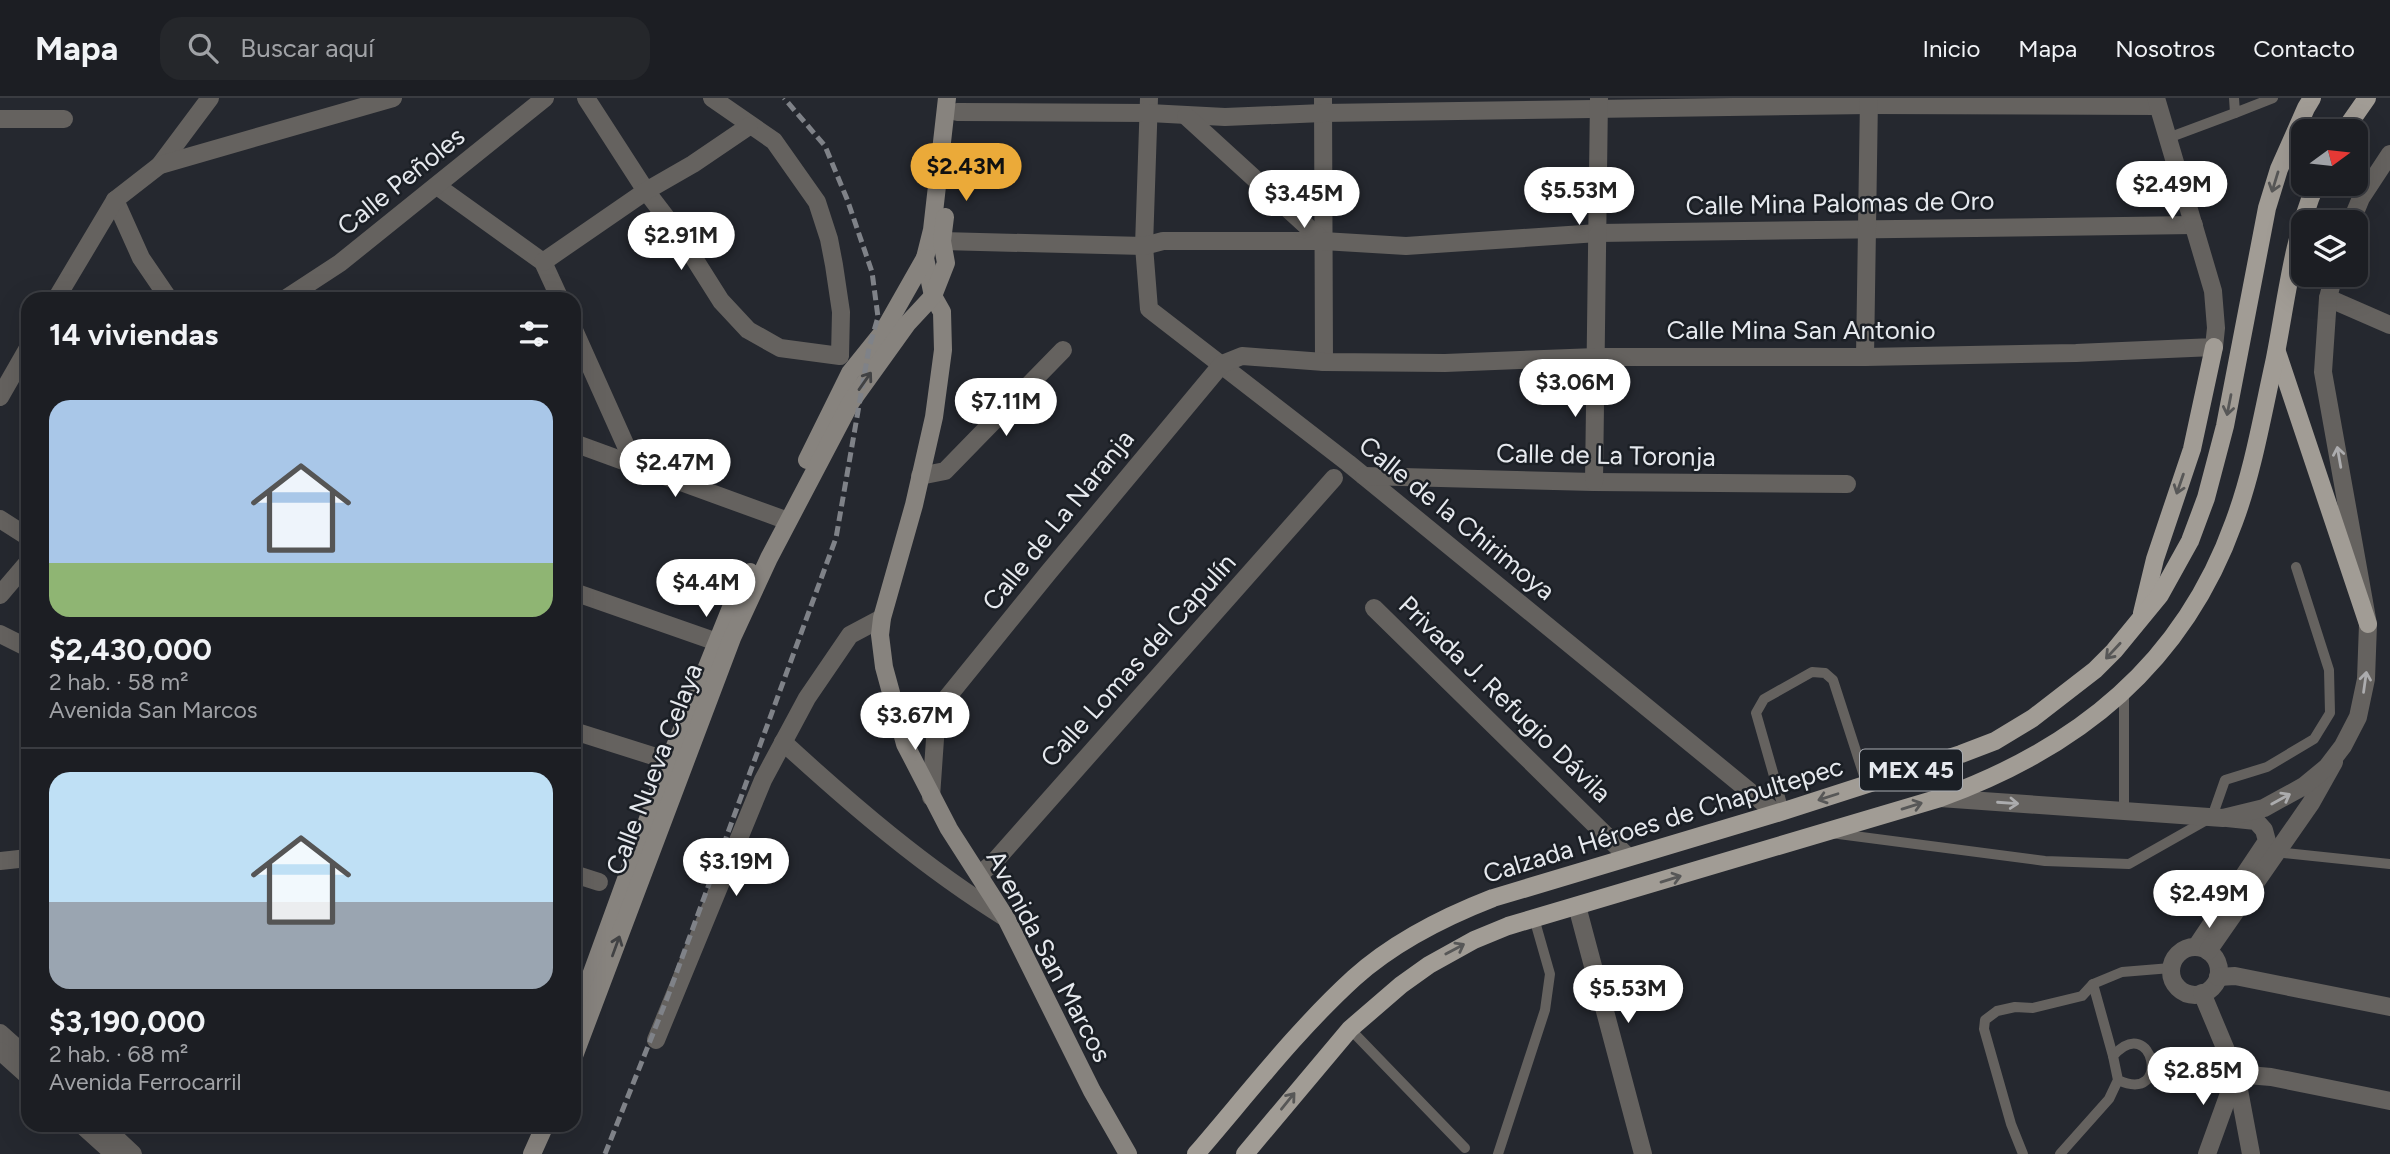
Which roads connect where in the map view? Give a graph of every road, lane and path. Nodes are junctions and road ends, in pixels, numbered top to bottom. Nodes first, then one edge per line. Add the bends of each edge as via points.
1 (210, 98) edge
2 (393, 98) edge
3 (545, 98) edge
4 (712, 98) edge
5 (2234, 98) edge
6 (2273, 98) edge
7 (2312, 98) edge
8 (2367, 98) edge
9 (589, 99) edge
10 (1869, 102) edge
11 (2157, 102) edge
12 (954, 103) edge
13 (1598, 104) edge
14 (1149, 105) edge
15 (1323, 106) edge
16 (2235, 113) junction
17 (1186, 116) junction
18 (0, 119) edge
19 (64, 119) dead end
20 (2352, 119) edge
21 (749, 126) junction
22 (2168, 138) junction
23 (2390, 153) edge
24 (160, 165) junction
25 (437, 186) junction
26 (646, 191) junction
27 (2312, 196) edge
28 (115, 200) junction
29 (2356, 210) edge
30 (2194, 225) junction
31 (1866, 228) junction
32 (1598, 233) junction
33 (1323, 241) junction
34 (942, 242) junction
35 (1144, 246) junction
36 (925, 258) junction
37 (543, 262) junction
38 (2331, 287) edge
39 (60, 292) edge
40 (164, 292) edge
41 (296, 292) edge
42 (557, 292) edge
43 (933, 296) junction
44 (2328, 298) junction
45 (2390, 325) edge
46 (581, 346) edge
47 (2214, 347) junction
48 (1063, 350) dead end
49 (2276, 351) junction
50 (1865, 356) junction
51 (1596, 357) junction
52 (21, 360) edge
53 (1324, 362) junction
54 (1222, 364) junction
55 (0, 397) edge
56 (581, 445) edge
57 (634, 464) junction
58 (920, 476) junction
59 (1364, 476) junction
60 (1334, 478) dead end
61 (1594, 482) junction
62 (1847, 484) dead end
63 (783, 518) junction
64 (0, 519) edge
65 (21, 532) edge
66 (2296, 567) dead end
67 (21, 570) edge
68 (581, 594) edge
69 (0, 595) edge
70 (1374, 608) dead end
71 (882, 618) junction
72 (2141, 620) junction
73 (2368, 624) junction
74 (0, 634) edge
75 (717, 642) junction
76 (21, 644) edge
77 (2124, 692) junction
78 (581, 733) edge
79 (783, 742) junction
80 (2343, 746) junction
81 (669, 761) junction
82 (1867, 785) junction
83 (931, 797) junction
84 (1940, 798) junction
85 (2123, 811) junction
86 (1780, 812) junction
87 (2218, 818) junction
88 (1825, 833) junction
89 (2270, 847) junction
90 (1628, 857) junction
91 (21, 859) edge
92 (0, 861) edge
93 (2390, 864) edge
94 (979, 875) junction
95 (581, 876) edge
96 (599, 882) dead end
97 (1577, 906) junction
98 (1006, 918) junction
99 (1534, 918) junction
100 (2202, 949) junction
101 (2171, 968) junction
102 (2218, 977) junction
103 (2092, 984) junction
104 (2202, 993) junction
105 (2390, 1007) edge
106 (581, 1012) edge
107 (581, 1014) edge
108 (1350, 1029) junction
109 (0, 1033) edge
110 (656, 1040) dead end
111 (0, 1051) edge
112 (21, 1052) edge
113 (2113, 1056) junction
114 (21, 1070) edge
115 (2236, 1074) junction
116 (2118, 1080) junction
117 (2390, 1101) edge
118 (90, 1132) edge
119 (109, 1132) edge
120 (530, 1132) edge
121 (542, 1132) edge
122 (1465, 1148) dead end
123 (1639, 1152) edge
124 (114, 1154) edge
125 (133, 1154) edge
126 (521, 1154) edge
127 (532, 1154) edge
128 (1128, 1154) edge
129 (1196, 1154) edge
130 (1245, 1154) edge
131 (1498, 1154) edge
132 (2023, 1154) edge
133 (2060, 1154) edge
134 (2207, 1154) edge
135 (2250, 1154) edge

1 - 24 street
2 - 24 street
3 - 25 street, Calle Peñoles
4 - 21 street
5 - 16 lane
6 - 16 lane
7 -> 72 main road, Calzada Héroes de Chapultepec / MEX 45 via 2279,169 2267,208 2225,426 2206,498 2176,569
8 - 20 main road
9 - 26 street
10 - 11 street
10 - 13 street
10 - 31 street
11 - 22 street
12 - 14 street
12 - 34 main road
12 - 36 main road, Avenida San Marcos
13 - 15 street
13 - 32 street
14 - 17 street
14 - 35 street, Calle de la Chirimoya
15 - 17 street via 1225,117
15 - 33 street
16 - 22 lane
17 - 33 street
18 - 19 street
21 - 26 street
21 - 26 street via 774,141 817,202 834,265 841,312 840,356 780,348 748,330 722,301
22 - 30 street
23 - 29 street
24 - 28 street
25 - 37 street
25 - 41 street, Calle Peñoles
26 - 37 street
27 - 49 main road, MEX 45 via 2300,232
28 - 39 street
28 - 40 street via 141,258
30 - 31 street, Calle Mina Palomas de Oro
30 - 47 street via 2213,291
31 - 32 street, Calle Mina Palomas de Oro
31 - 50 street
32 - 33 street, Calle Mina Palomas de Oro via 1406,246
32 - 51 street
33 - 35 street, Calle Mina Palomas de Oro via 1163,241
33 - 53 street
34 - 35 street, Calle Mina Palomas de Oro
34 - 43 main road via 946,263
35 - 54 street, Calle de la Chirimoya via 1149,309
36 - 43 main road, Avenida San Marcos
36 - 63 main road, Calle Nueva Celaya via 883,332 850,373
37 - 42 street
38 - 44 street
43 - 58 main road, Avenida San Marcos via 942,312 943,350
63 -> 43 main road, Calle Nueva Celaya via 865,380
44 - 45 street
73 -> 44 street via 2323,372
46 - 57 street
47 - 50 street, Calle Mina San Antonio
47 -> 72 main road via 2192,449 2155,559
48 - 58 street via 945,471
49 - 73 main road
49 - 77 main road, MEX 45 via 2251,470 2220,558 2172,639
50 - 51 street, Calle Mina San Antonio
51 - 53 street, Calle Mina San Antonio
51 - 61 street
52 - 55 street
53 - 54 street, Calle Mina San Antonio via 1242,356
54 - 59 street, Calle de la Chirimoya
54 - 83 street, Calle de La Naranja via 937,710
56 - 57 street
57 - 63 street
58 - 71 main road, Avenida San Marcos
59 - 61 street, Calle de La Toronja
59 - 86 street, Calle de la Chirimoya
60 - 94 street, Calle Lomas del Capulín
61 - 62 street, Calle de La Toronja
63 - 75 main road, Calle Nueva Celaya via 730,610
107 -> 63 main road, Calle Nueva Celaya
64 - 65 street
66 - 87 lane via 2329,670 2330,713 2314,739 2267,766 2225,780
67 - 69 street
68 - 75 street
70 - 90 street, Privada J. Refugio Dávila
71 - 79 street via 850,635
71 - 83 main road, Avenida San Marcos via 884,667 897,718
72 -> 82 main road, Calzada Héroes de Chapultepec / MEX 45 via 2095,670 2033,719 1995,741
80 -> 73 street via 2358,717 2366,679
74 - 76 street
75 - 81 main road, Calle Nueva Celaya
77 - 84 main road, MEX 45 via 2088,722 2030,759
77 - 85 lane
78 - 81 street
79 - 98 street via 845,799 965,893
79 - 110 street via 763,780
87 -> 80 street via 2264,808 2304,786
80 - 89 street via 2311,803
81 - 106 main road, Calle Nueva Celaya
82 -> 86 main road, Calzada Héroes de Chapultepec / MEX 45
82 - 86 lane via 1833,680 1825,673 1812,672 1764,699 1756,713
83 - 94 main road, Avenida San Marcos
84 -> 85 street
88 -> 84 main road, MEX 45
85 - 87 street
86 - 90 main road, Calzada Héroes de Chapultepec / MEX 45
87 - 88 lane via 2129,864 2045,861
87 - 89 street via 2256,821
97 -> 88 main road, MEX 45
89 - 93 lane
89 - 100 street
90 - 129 main road, Calzada Héroes de Chapultepec / MEX 45 via 1493,898 1425,928 1356,977 1315,1017
91 - 92 street
94 - 98 main road, Avenida San Marcos
95 - 96 street
97 - 99 main road, MEX 45
97 - 123 street
98 - 128 main road, Avenida San Marcos
108 -> 99 main road, MEX 45 via 1401,985 1448,953
99 - 131 lane via 1550,974 1545,1010
100 - 101 street via 2183,949
100 - 102 street via 2217,961
101 - 103 lane via 2122,972
101 - 104 street via 2180,989
102 - 104 street
102 - 105 street via 2235,976
103 - 113 lane
103 - 132 lane via 2082,996 1997,1011 1985,1020 2007,1112
104 - 115 street
108 - 122 lane
130 -> 108 main road, MEX 45
109 - 112 street
111 - 114 street
113 - 116 lane
113 - 116 lane via 2134,1044 2146,1049 2153,1060 2152,1073 2143,1083 2130,1085
115 - 117 street
115 - 134 street
115 - 135 street
116 - 133 lane via 2109,1100
118 - 124 street
119 - 125 street
120 - 126 main road
121 - 127 main road

